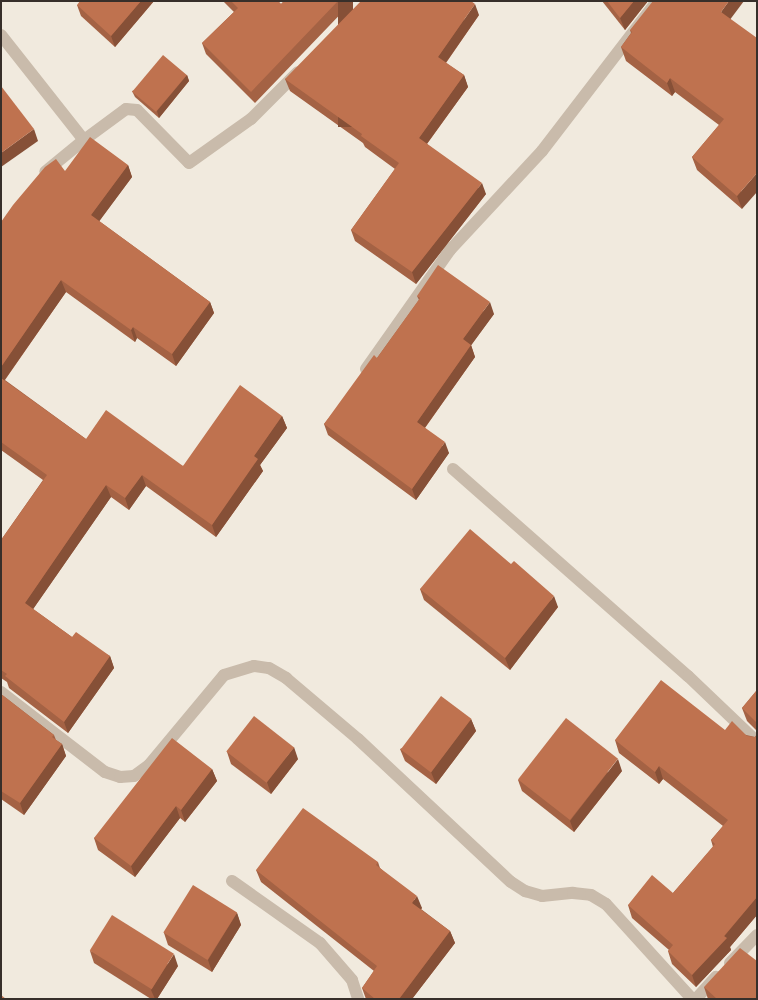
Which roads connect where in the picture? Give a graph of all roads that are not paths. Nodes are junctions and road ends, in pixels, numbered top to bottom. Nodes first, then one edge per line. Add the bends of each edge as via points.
1 (657, 1) edge
2 (1, 36) edge
3 (306, 65) edge
4 (84, 140) junction
5 (38, 180) edge
6 (357, 382) edge
7 (453, 468) dead end
8 (1, 692) edge
9 (757, 742) edge
10 (232, 881) dead end
11 (757, 935) edge
12 (358, 999) edge
13 (692, 999) edge
14 (696, 999) edge

1 - 6 street via 542,150 450,250
2 - 4 street
3 - 4 street via 251,119 189,163 137,110 126,109
4 - 5 street via 65,152
7 - 9 street via 688,676
8 - 13 street via 106,772 120,777 134,776 149,765 224,675 254,666 269,668 286,678 358,739 525,892 542,896 591,895 606,904
10 - 12 street via 320,943 352,980
11 - 14 street

